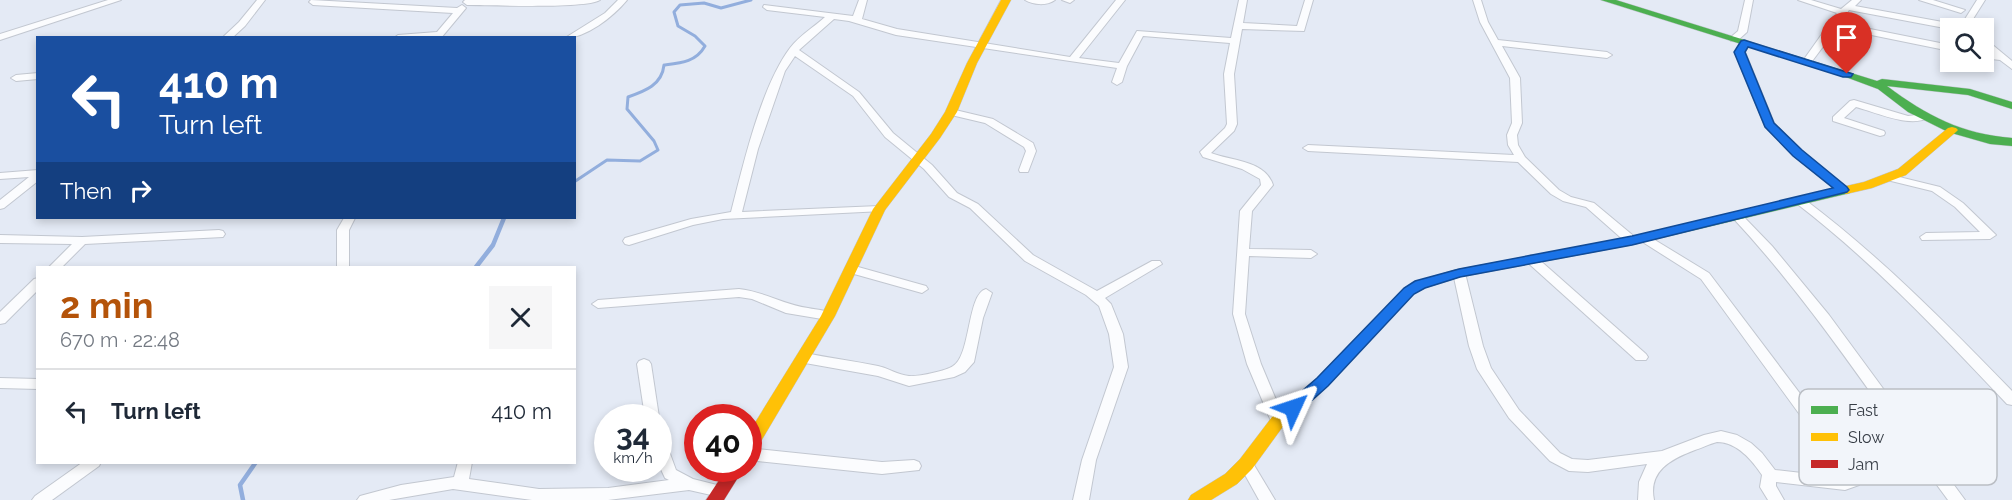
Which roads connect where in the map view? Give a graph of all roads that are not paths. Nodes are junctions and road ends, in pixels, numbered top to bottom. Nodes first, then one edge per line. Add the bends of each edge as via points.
1 (117, 0) edge
2 (261, 0) edge
3 (596, 0) edge
4 (623, 0) edge
5 (863, 0) edge
6 (1006, 0) edge
7 (1029, 0) edge
8 (1051, 0) edge
9 (1066, 0) edge
10 (1070, 0) edge
11 (1121, 0) edge
12 (1243, 0) edge
13 (1309, 0) edge
14 (1477, 0) edge
15 (1606, 0) edge
16 (1749, 0) edge
17 (1802, 0) edge
18 (1857, 0) edge
19 (1923, 0) edge
20 (1981, 0) edge
21 (468, 1) edge
22 (313, 2) dead end
23 (1632, 4) edge
24 (767, 7) dead end
25 (1846, 10) junction
26 (1961, 10) dead end
27 (459, 11) junction
28 (831, 16) junction
29 (1970, 18) edge
30 (857, 20) junction
31 (1835, 25) junction
32 (1940, 25) edge
33 (1240, 26) junction
34 (228, 36) edge
35 (437, 36) edge
36 (572, 36) edge
37 (0, 37) edge
38 (1236, 41) junction
39 (1739, 41) junction
40 (1495, 42) junction
41 (981, 45) junction
42 (1940, 46) edge
43 (1994, 49) edge
44 (793, 50) junction
45 (1607, 55) dead end
46 (1994, 58) edge
47 (1072, 60) junction
48 (1807, 62) junction
49 (2010, 63) edge
50 (1122, 66) junction
51 (1847, 74) junction
52 (36, 76) edge
53 (16, 78) dead end
54 (1117, 82) dead end
55 (2012, 106) edge
56 (951, 112) junction
57 (1924, 117) junction
58 (1952, 130) junction
59 (1880, 133) dead end
60 (2012, 142) edge
61 (1308, 148) dead end
62 (919, 159) junction
63 (1521, 159) junction
64 (1024, 170) dead end
65 (36, 174) edge
66 (0, 176) edge
67 (36, 176) edge
68 (1891, 178) junction
69 (1843, 190) junction
70 (1800, 201) junction
71 (0, 207) edge
72 (879, 209) junction
73 (736, 214) junction
74 (1737, 216) junction
75 (348, 219) edge
76 (219, 234) dead end
77 (1926, 237) dead end
78 (0, 239) edge
79 (1638, 239) junction
80 (82, 241) junction
81 (629, 241) dead end
82 (1242, 252) junction
83 (1311, 254) dead end
84 (1531, 259) junction
85 (1156, 264) dead end
86 (56, 266) edge
87 (343, 266) edge
88 (851, 269) junction
89 (1459, 273) junction
90 (36, 284) edge
91 (922, 289) dead end
92 (986, 293) dead end
93 (1097, 297) junction
94 (598, 304) dead end
95 (828, 316) junction
96 (0, 320) edge
97 (1641, 357) dead end
98 (805, 358) junction
99 (644, 364) dead end
100 (0, 383) edge
101 (36, 384) edge
102 (1875, 389) edge
103 (2012, 400) edge
104 (650, 404) edge
105 (1799, 404) edge
106 (1278, 421) junction
107 (762, 426) edge
108 (762, 455) edge
109 (1662, 457) junction
110 (91, 464) edge
111 (465, 464) edge
112 (1246, 464) junction
113 (914, 466) dead end
114 (672, 475) edge
115 (1770, 476) junction
116 (1799, 479) edge
117 (726, 482) edge
118 (689, 484) junction
119 (460, 485) junction
120 (1945, 485) edge
121 (717, 495) edge
122 (40, 500) edge
123 (364, 500) edge
124 (1081, 500) edge
125 (1197, 500) edge
126 (1267, 500) edge
127 (1646, 500) edge
128 (1776, 500) edge
129 (1957, 500) edge

1 - 37 street
2 - 34 street
3 - 21 street
4 - 36 street via 608,15
5 - 30 street
6 - 41 main road
7 - 8 street
9 - 10 street
11 - 47 street
12 - 33 street
13 - 33 street via 1301,29
14 - 40 street
15 - 23 main road
16 - 39 street
17 - 25 street
18 - 25 street
19 - 26 street
20 - 29 street
21 - 27 street
22 - 27 street
23 - 39 main road
24 - 28 street
25 - 31 street
25 - 32 street
27 - 35 street
28 - 30 street
28 - 44 street
30 - 41 street via 880,29
31 - 42 street
31 - 48 street
33 - 38 street
38 - 50 street via 1140,33
38 - 82 street via 1229,74 1232,124 1205,152 1253,169 1265,178 1267,185 1246,211
39 - 48 main road
39 - 69 street via 1769,124 1797,153
40 - 45 street
40 - 63 street via 1517,86 1517,123 1512,135
41 - 47 street
41 - 56 main road
43 - 49 street
44 - 62 street via 856,94 889,135
44 - 73 street via 780,71
46 - 49 street
47 - 50 street
48 - 51 main road
50 - 54 street
51 - 55 main road via 1902,86 1970,92
51 - 57 main road via 1882,87
52 - 53 street
56 - 62 main road
56 - 64 street via 989,120 1029,145 1031,151
57 - 58 main road
57 - 59 street via 1908,119 1854,102 1837,119
58 - 60 main road
58 - 68 main road
61 - 63 street
62 - 72 main road
62 - 93 street via 953,195 974,207 1029,258
63 - 79 street via 1555,192 1590,205
65 - 66 street
67 - 71 street
68 - 69 main road
68 - 77 street via 1936,189 1990,235
69 - 70 main road
70 - 74 main road
70 - 103 street via 1836,227 1898,283
72 - 73 street
72 - 88 main road
73 - 81 street via 691,222
74 - 79 main road
74 - 102 street via 1820,310
75 - 87 street via 343,231
76 - 80 street
78 - 80 street
79 - 84 main road
79 - 105 street via 1705,276
80 - 86 street
82 - 83 street
82 - 106 street via 1239,314 1254,364
84 - 89 main road
84 - 97 street
85 - 93 street
88 - 91 street
88 - 95 main road
89 - 106 main road via 1409,291 1322,382
89 - 109 street via 1484,369 1514,414 1555,458 1569,465 1588,466
90 - 96 street
92 - 98 street via 967,362 949,374 909,381 879,371
93 - 124 street via 1110,316 1121,367 1089,460
94 - 95 street via 739,293 786,309
95 - 98 main road
98 - 107 main road
99 - 104 street
100 - 101 street
106 - 112 main road
108 - 113 street via 882,468
109 - 115 street via 1723,436 1749,450
109 - 127 street via 1648,472
110 - 122 street
111 - 119 street
112 - 125 main road via 1231,479
112 - 126 street
114 - 118 street
115 - 116 street
115 - 128 street via 1768,487
117 - 121 main road
118 - 119 street via 608,494 539,495
118 - 121 street
119 - 123 street via 401,490
120 - 129 street

